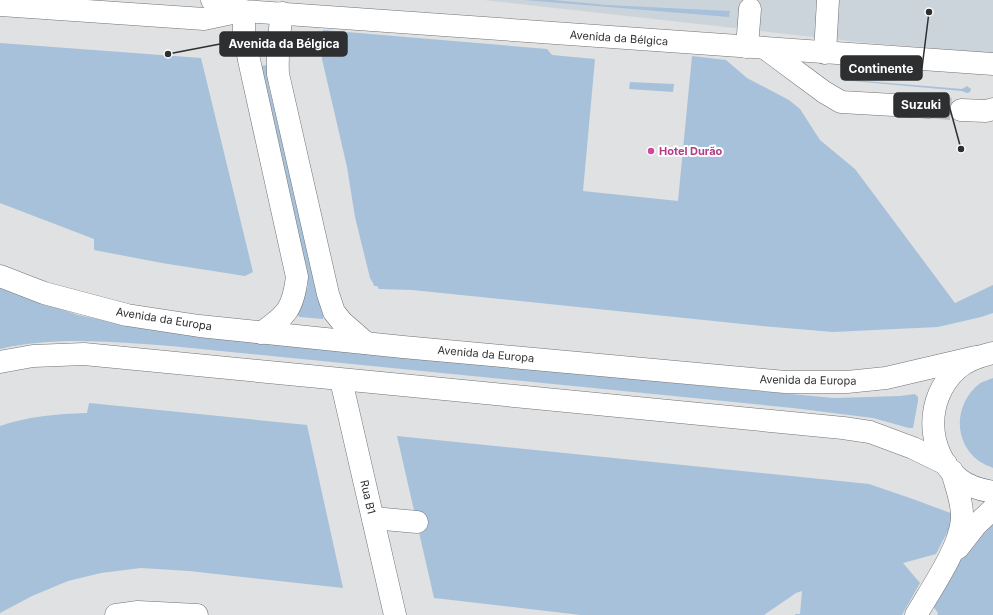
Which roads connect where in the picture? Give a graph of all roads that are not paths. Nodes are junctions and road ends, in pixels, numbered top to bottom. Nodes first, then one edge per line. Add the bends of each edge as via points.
1 (212, 0) edge
2 (828, 0) edge
3 (0, 5) edge
4 (246, 5) edge
5 (281, 7) edge
6 (750, 9) dead end
7 (757, 48) junction
8 (825, 53) junction
9 (993, 64) edge
10 (929, 107) tunnel mouth
11 (993, 109) edge
12 (960, 110) tunnel mouth
13 (0, 276) edge
14 (261, 333) junction
15 (366, 343) junction
16 (984, 355) edge
17 (0, 362) edge
18 (341, 380) junction
19 (949, 468) junction
20 (993, 492) edge
21 (993, 509) edge
22 (373, 518) junction
23 (417, 522) dead end
24 (945, 565) junction
25 (116, 615) edge
26 (197, 615) edge
27 (395, 615) edge
28 (916, 615) edge

1 - 4 main road, Avenida da Bélgica
2 - 8 main road
3 - 4 main road, Avenida da Bélgica via 204,19
4 - 5 main road, Avenida da Bélgica
4 - 14 main road via 244,34 298,278 290,308
5 - 7 main road, Avenida da Bélgica
5 - 15 main road via 278,74 328,294 334,312
6 - 7 main road
7 - 8 main road, Avenida da Bélgica
7 - 10 main road via 841,102
8 - 9 main road, Avenida da Bélgica
11 - 12 main road
13 - 14 main road, Avenida da Europa via 44,292 128,315
14 - 15 main road, Avenida da Europa
15 - 16 main road, Avenida da Europa via 784,382 847,382 886,378
16 - 19 main road via 958,368 944,384 935,404 932,425 936,446
17 - 18 main road via 33,356 84,354
18 - 19 main road via 405,384 843,428 870,432 913,448
18 - 22 main road, Rua B1
19 - 20 main road via 959,479 977,489
19 - 24 main road via 961,505 962,519 959,536
21 - 24 main road via 968,534
22 - 23 main road
22 - 27 main road, Rua B1
24 - 28 main road
25 - 26 main road via 138,612

